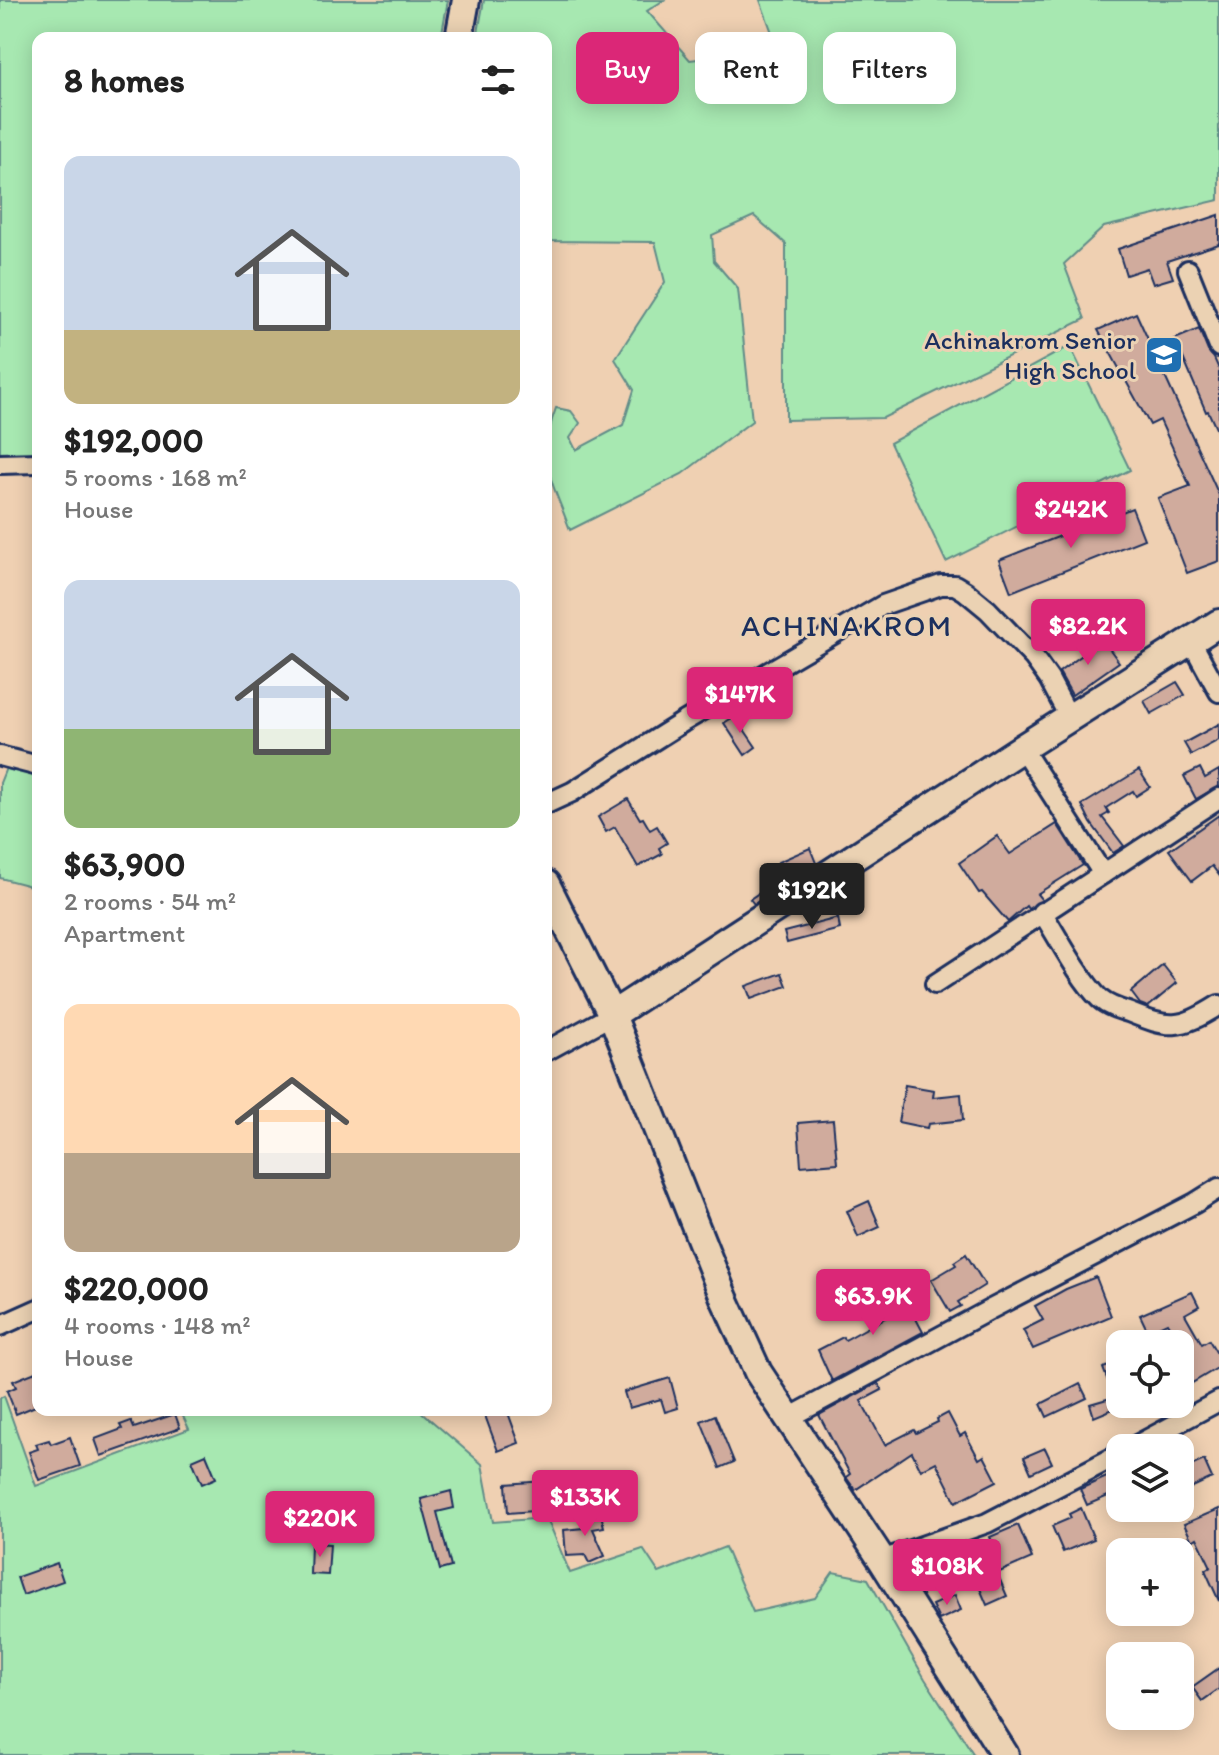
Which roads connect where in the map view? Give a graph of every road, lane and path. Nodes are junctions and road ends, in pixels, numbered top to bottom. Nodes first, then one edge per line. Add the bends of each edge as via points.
1 (466, 0) edge
2 (460, 32) edge
3 (1188, 270) dead end
4 (1219, 347) edge
5 (32, 463) edge
6 (0, 464) edge
7 (1219, 623) edge
8 (1191, 641) junction
9 (1219, 692) edge
10 (1069, 717) junction
11 (1022, 748) junction
12 (1, 759) edge
13 (32, 765) edge
14 (1219, 798) edge
15 (552, 801) edge
16 (1103, 874) junction
17 (552, 896) edge
18 (1042, 912) junction
19 (935, 984) dead end
20 (1219, 1005) edge
21 (612, 1015) junction
22 (552, 1048) edge
23 (1219, 1188) edge
24 (32, 1312) edge
25 (2, 1324) edge
26 (1219, 1401) edge
27 (787, 1419) junction
28 (1157, 1434) edge
29 (1106, 1461) edge
30 (882, 1560) junction
31 (1005, 1755) edge

1 - 2 street
3 - 4 street
5 - 6 street
7 - 8 street
8 - 9 street
8 - 10 street
10 - 11 street
10 - 15 street via 1034,658 988,610 955,585 941,585 883,605
11 - 16 street
11 - 21 street
12 - 13 street
14 - 16 street
16 - 18 street
17 - 21 street
18 - 19 street
18 - 20 street via 1097,996 1110,1006 1158,1025 1175,1026
21 - 22 street
21 - 27 street via 735,1323
23 - 27 street
24 - 25 street
26 - 28 street
27 - 30 street
29 - 30 street via 987,1523
30 - 31 street

